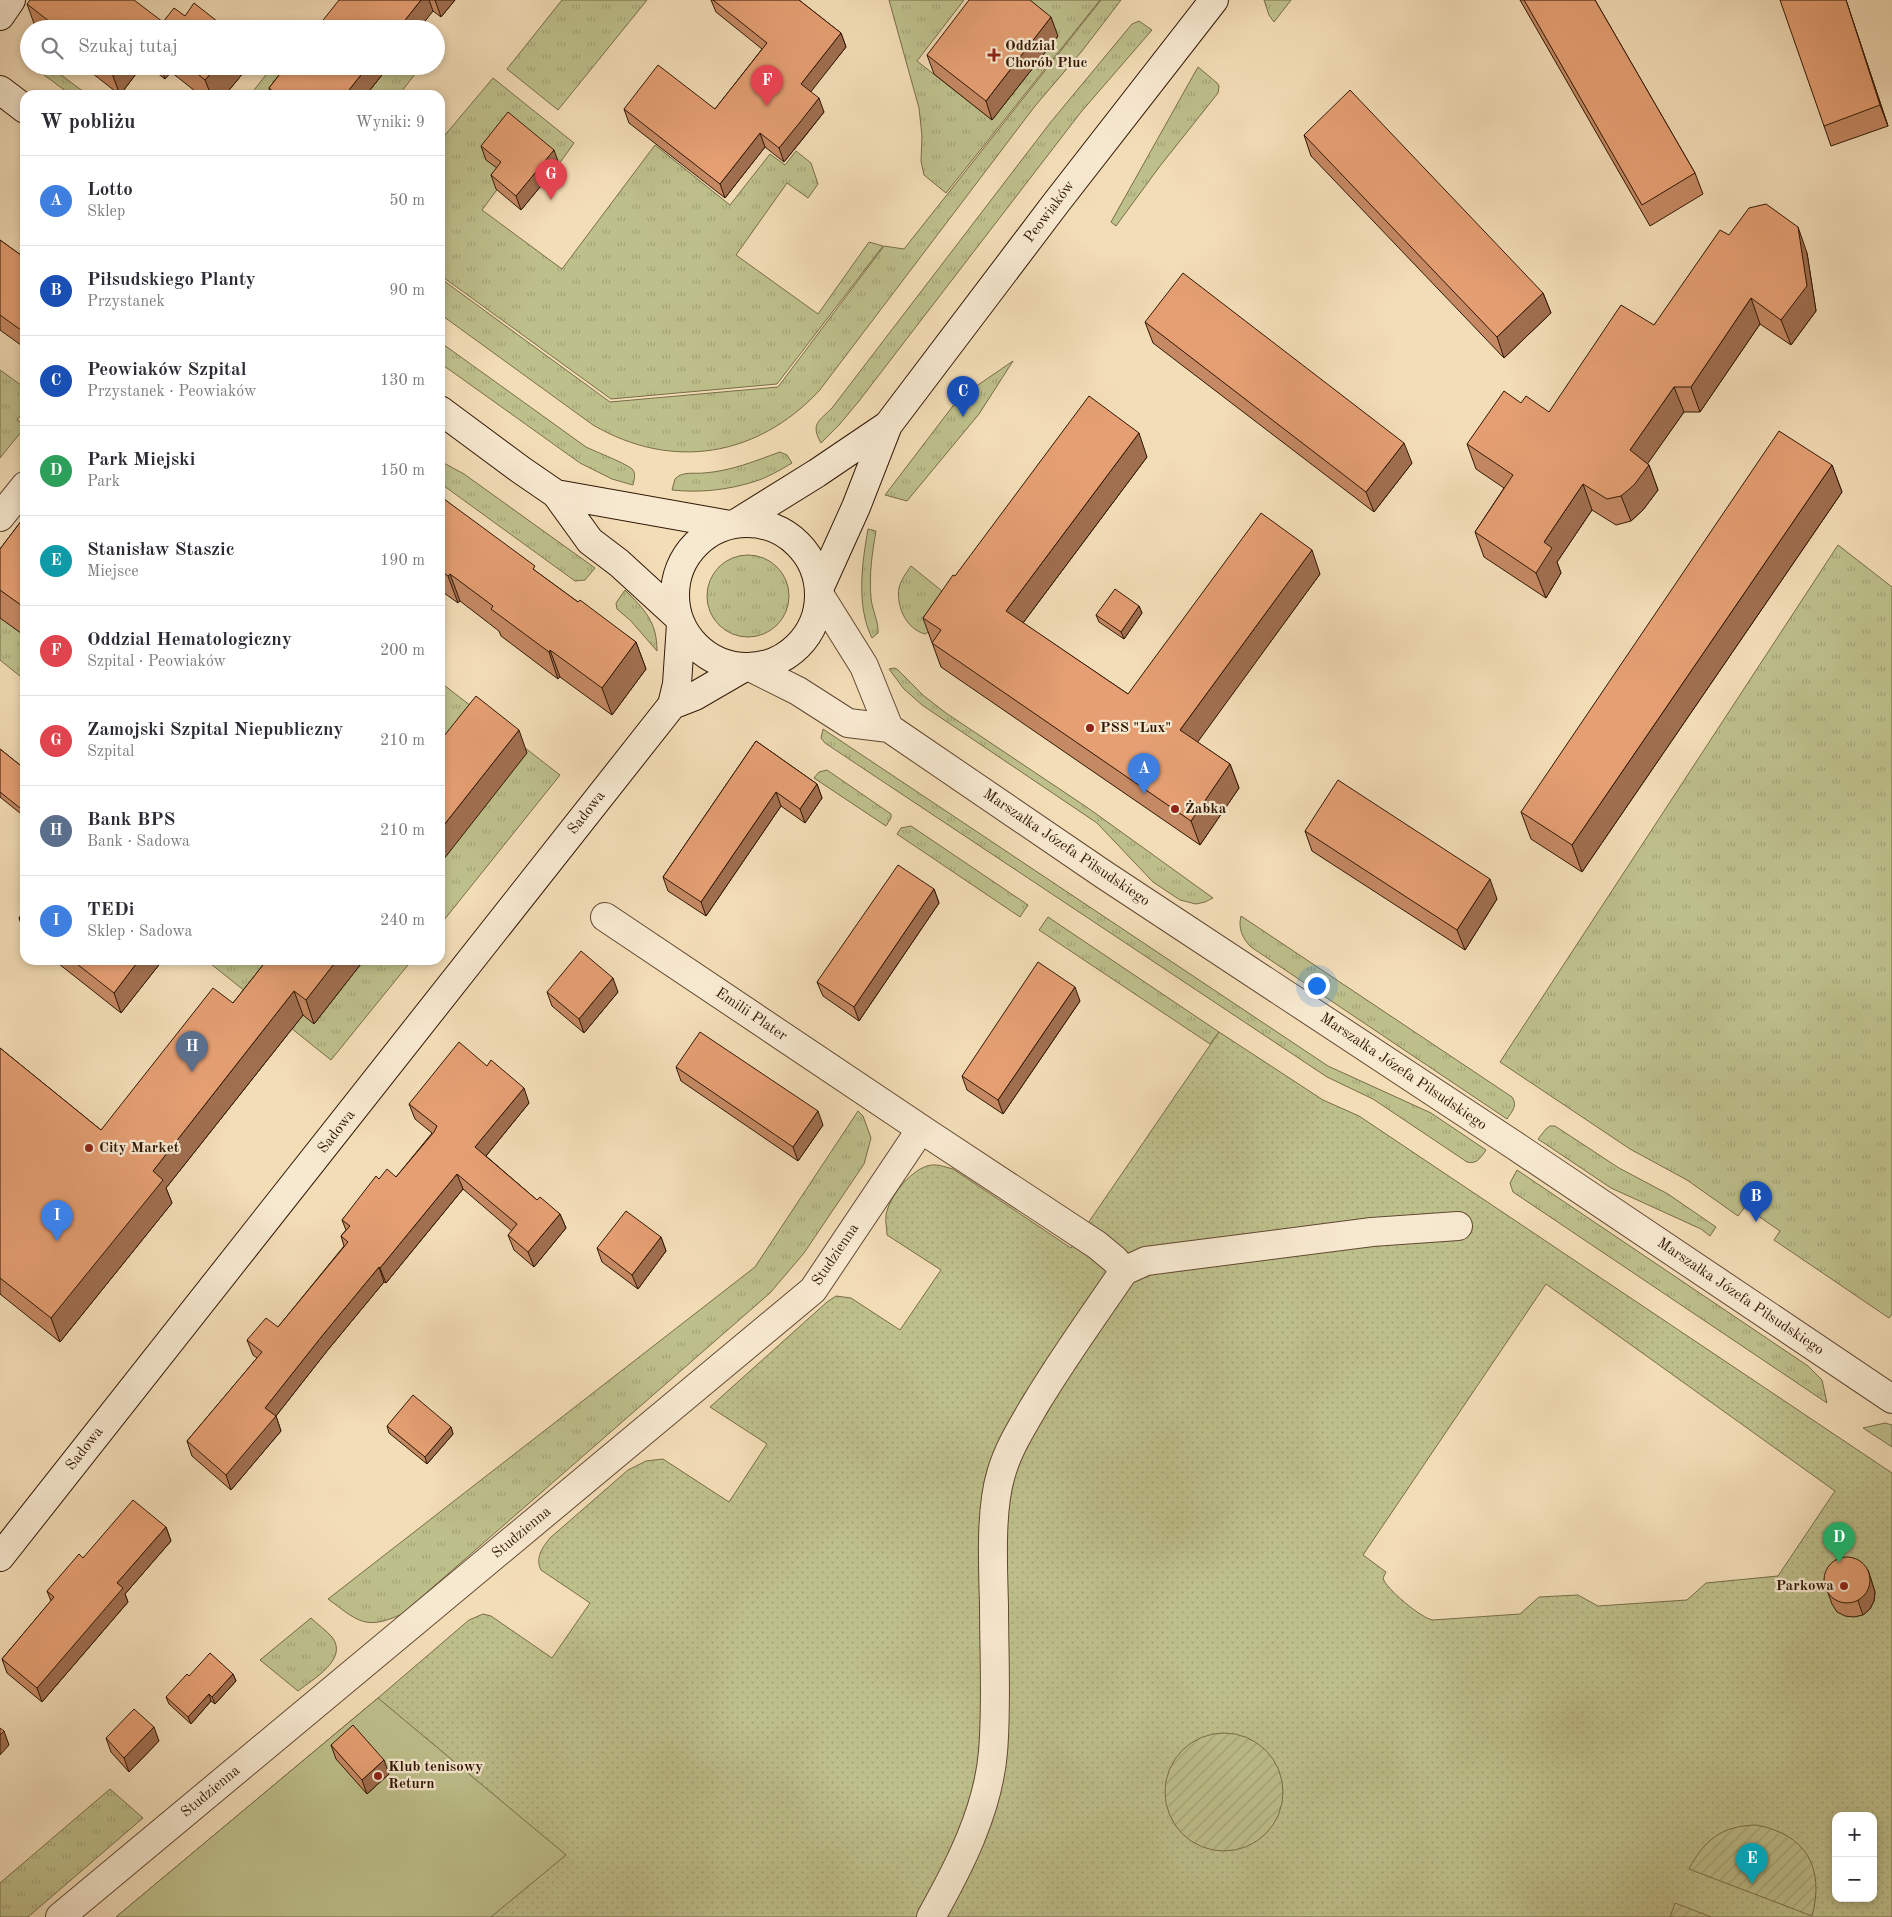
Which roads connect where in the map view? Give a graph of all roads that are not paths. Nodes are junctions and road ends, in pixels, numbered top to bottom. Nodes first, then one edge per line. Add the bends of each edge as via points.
1 (11, 0) edge
2 (1214, 0) edge
3 (0, 16) edge
4 (0, 90) edge
5 (20, 104) edge
6 (445, 414) edge
7 (888, 425) junction
8 (20, 492) edge
9 (556, 494) junction
10 (0, 517) edge
11 (732, 524) junction
12 (819, 591) junction
13 (679, 620) junction
14 (748, 667) junction
15 (672, 706) junction
16 (889, 728) junction
17 (605, 917) dead end
18 (921, 1129) junction
19 (1458, 1226) dead end
20 (1124, 1271) junction
21 (1892, 1399) edge
22 (0, 1557) edge
23 (60, 1917) edge
24 (931, 1917) edge

1 - 3 street
2 - 7 street, Peowiaków
4 - 5 street
6 - 9 street
7 - 11 street, Peowiaków
7 - 12 street, Peowiaków
8 - 10 street
9 - 11 street
9 - 13 street via 590,541 619,563
11 - 12 street via 768,526 797,543 812,564
11 - 13 street via 714,530 688,552 675,584
12 - 14 street via 818,610 804,638 793,650 780,659
12 - 16 street via 864,666
13 - 14 street via 688,638 700,650 721,662
13 - 15 street, Sadowa via 678,676
14 - 15 street, Sadowa
14 - 16 street, Marszałka Józefa Piłsudskiego via 798,690 848,722
15 - 22 street, Sadowa
16 - 21 street, Marszałka Józefa Piłsudskiego
17 - 18 street, Emilii Plater
18 - 20 street via 1097,1245
18 - 23 street, Studzienna via 812,1290
19 - 20 street via 1372,1232 1146,1261
20 - 24 street via 1042,1394 1015,1440 1001,1474 994,1545 993,1753 983,1802 970,1840

